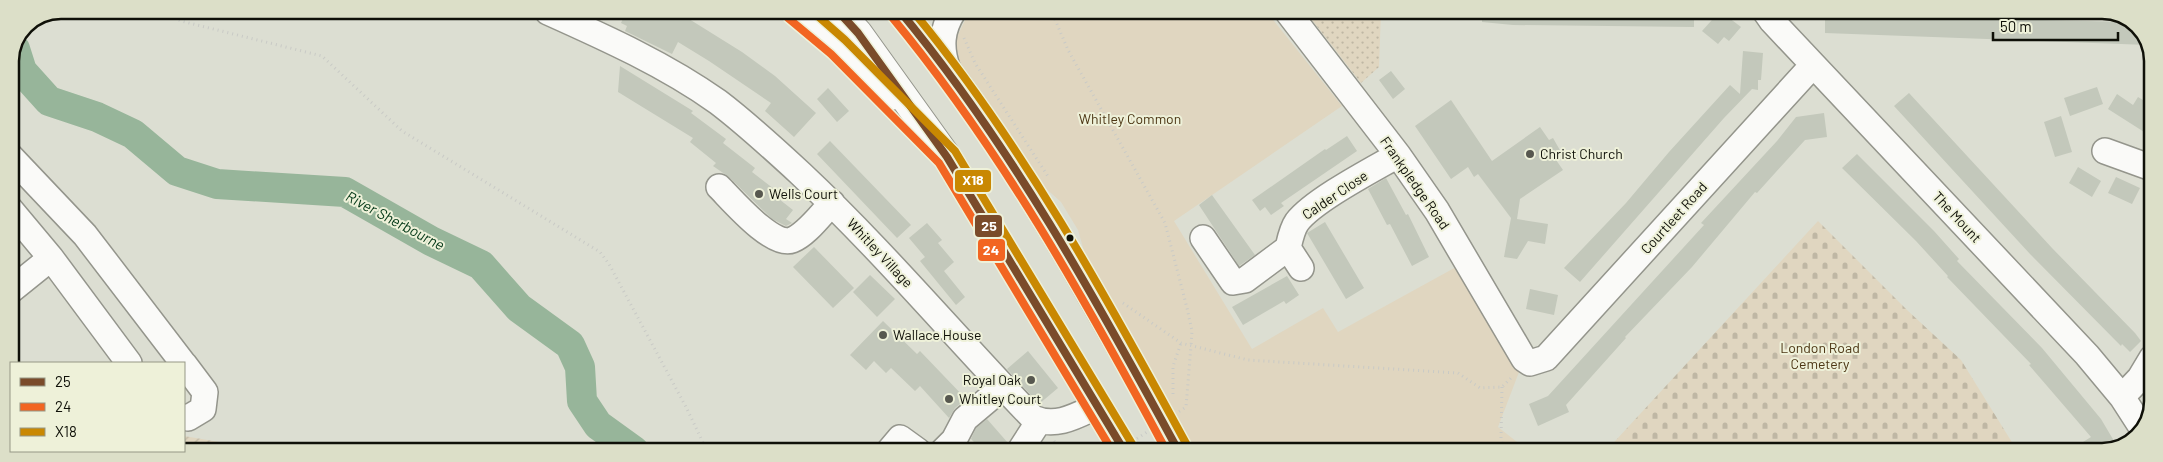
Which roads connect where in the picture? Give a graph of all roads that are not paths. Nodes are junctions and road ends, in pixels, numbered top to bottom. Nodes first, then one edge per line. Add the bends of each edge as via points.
1 (563, 19) edge
2 (805, 19) edge
3 (845, 19) edge
4 (906, 19) edge
5 (950, 19) edge
6 (1294, 19) edge
7 (1772, 19) edge
8 (1813, 65) junction
9 (948, 70) junction
10 (2105, 152) dead end
11 (1398, 155) junction
12 (947, 157) junction
13 (19, 165) edge
14 (2144, 165) edge
15 (719, 187) dead end
16 (832, 203) junction
17 (19, 220) edge
18 (1203, 238) dead end
19 (51, 258) junction
20 (19, 284) edge
21 (1526, 359) joint
22 (129, 362) edge
23 (181, 362) edge
24 (185, 367) edge
25 (2144, 371) edge
26 (1002, 387) junction
27 (2122, 397) junction
28 (1097, 406) junction
29 (185, 417) edge
30 (1039, 421) junction
31 (2138, 422) edge
32 (896, 443) edge
33 (906, 443) edge
34 (951, 443) edge
35 (1025, 443) edge
36 (1120, 443) edge
37 (1174, 443) edge

1 - 16 street, Whitley Village via 632,52 718,102 764,139
2 - 12 highway via 838,47
3 - 12 highway
4 - 9 highway
5 - 9 street via 942,38
6 - 11 street, Frankpledge Road
7 - 8 street, The Mount
8 - 21 street, Courtleet Road via 1546,358
8 - 27 street, The Mount
9 - 37 highway via 1026,186 1131,363
10 - 14 street
11 - 18 street, Calder Close via 1346,185 1300,218 1293,228 1295,258 1262,268 1246,280 1233,282
11 - 21 street, Frankpledge Road via 1437,211
12 - 28 highway
13 - 23 street via 85,235
15 - 16 street via 757,225 788,242
16 - 26 street, Whitley Village
17 - 19 street
19 - 20 street
19 - 22 street
24 - 29 street via 205,392 203,409
25 - 27 street
26 - 30 street, Whitley Village
26 - 34 street via 965,419
27 - 31 street, The Mount
28 - 30 street via 1065,420
28 - 36 highway
30 - 35 street
32 - 33 street via 900,438

